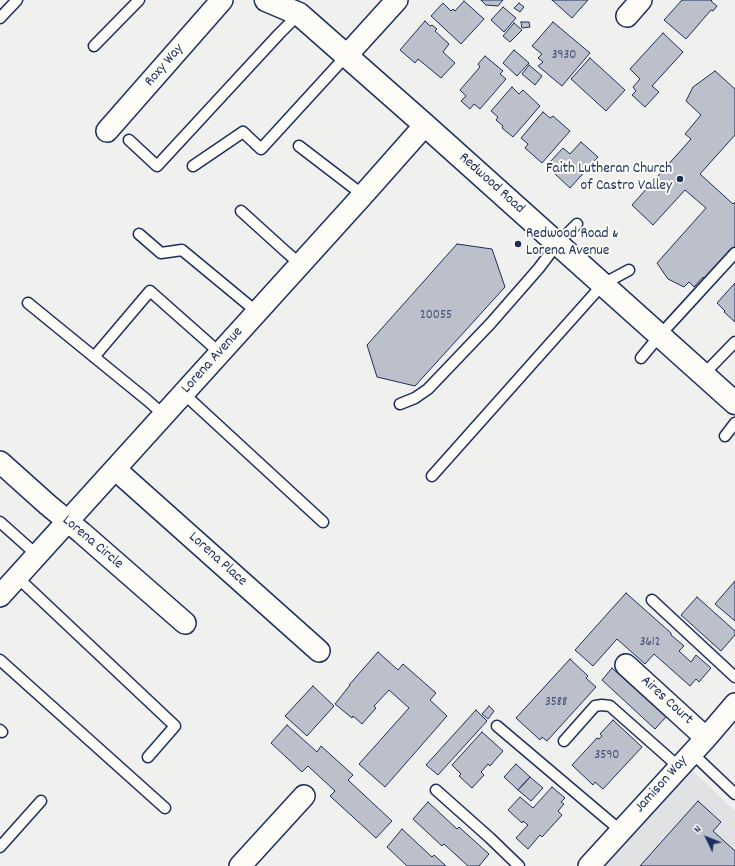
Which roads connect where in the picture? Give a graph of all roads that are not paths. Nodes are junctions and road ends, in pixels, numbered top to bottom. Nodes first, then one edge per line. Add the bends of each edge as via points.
1 (16, 0) edge
2 (139, 0) edge
3 (222, 0) edge
4 (266, 0) edge
5 (397, 0) edge
6 (641, 0) edge
7 (296, 7) edge
8 (627, 16) dead end
9 (0, 18) edge
10 (94, 46) dead end
11 (347, 55) junction
12 (426, 125) junction
13 (107, 131) dead end
14 (129, 140) dead end
15 (299, 146) dead end
16 (193, 166) dead end
17 (363, 195) junction
18 (242, 210) dead end
19 (577, 224) dead end
20 (140, 234) dead end
21 (557, 244) junction
22 (735, 253) edge
23 (300, 264) junction
24 (629, 270) dead end
25 (603, 284) junction
26 (28, 303) dead end
27 (257, 312) junction
28 (660, 335) junction
29 (735, 342) edge
30 (220, 353) junction
31 (94, 357) junction
32 (641, 358) dead end
33 (703, 375) junction
34 (183, 394) junction
35 (735, 403) edge
36 (400, 404) dead end
37 (164, 415) junction
38 (735, 423) edge
39 (725, 436) dead end
40 (0, 462) edge
41 (115, 469) junction
42 (432, 476) dead end
43 (0, 522) edge
44 (68, 522) junction
45 (323, 522) dead end
46 (37, 555) junction
47 (17, 577) junction
48 (0, 596) edge
49 (652, 600) dead end
50 (185, 623) dead end
51 (319, 651) dead end
52 (0, 660) edge
53 (626, 665) dead end
54 (735, 677) edge
55 (735, 704) edge
56 (498, 726) dead end
57 (564, 740) dead end
58 (692, 753) junction
59 (148, 757) dead end
60 (436, 790) dead end
61 (735, 794) edge
62 (304, 796) dead end
63 (41, 801) dead end
64 (165, 808) dead end
65 (620, 831) junction
66 (0, 847) edge
67 (240, 866) edge
68 (519, 866) edge
69 (589, 866) edge

1 - 9 lane
2 - 10 lane
3 - 13 street, Roxy Way
4 - 7 main road, Redwood Road
5 - 11 street
6 - 8 street
7 - 11 main road, Redwood Road
7 - 14 lane via 279,34 157,166
11 - 12 main road, Redwood Road
11 - 16 lane via 262,149 243,132
12 - 17 street, Lorena Avenue
12 - 21 main road, Redwood Road
15 - 17 lane
17 - 23 street, Lorena Avenue
18 - 23 lane
19 - 21 lane
20 - 27 lane via 161,253 182,250
21 - 25 main road, Redwood Road
21 - 36 lane via 491,323 428,389
22 - 28 lane
23 - 27 street, Lorena Avenue
24 - 25 lane
25 - 28 main road, Redwood Road
25 - 42 lane
26 - 31 lane
27 - 30 street, Lorena Avenue
28 - 32 lane
28 - 33 main road, Redwood Road
29 - 33 lane
30 - 31 lane via 150,291
30 - 34 street, Lorena Avenue
31 - 37 lane
33 - 35 main road, Redwood Road
34 - 37 street, Lorena Avenue
34 - 45 lane
37 - 41 street, Lorena Avenue
38 - 39 lane
40 - 44 street, Lorena Circle
41 - 44 street, Lorena Avenue
41 - 51 street, Lorena Place
43 - 46 lane
44 - 46 street, Lorena Avenue
44 - 50 street, Lorena Circle
46 - 47 street, Lorena Avenue
47 - 48 street, Lorena Avenue
47 - 59 lane via 174,726
49 - 54 lane
52 - 64 lane
53 - 58 street, Aires Court
55 - 58 street, Jamison Way
56 - 65 lane
57 - 58 lane via 595,706 602,705 610,706
58 - 61 lane
58 - 65 street, Jamison Way
60 - 68 lane
62 - 67 street
63 - 66 lane
65 - 69 street, Jamison Way

